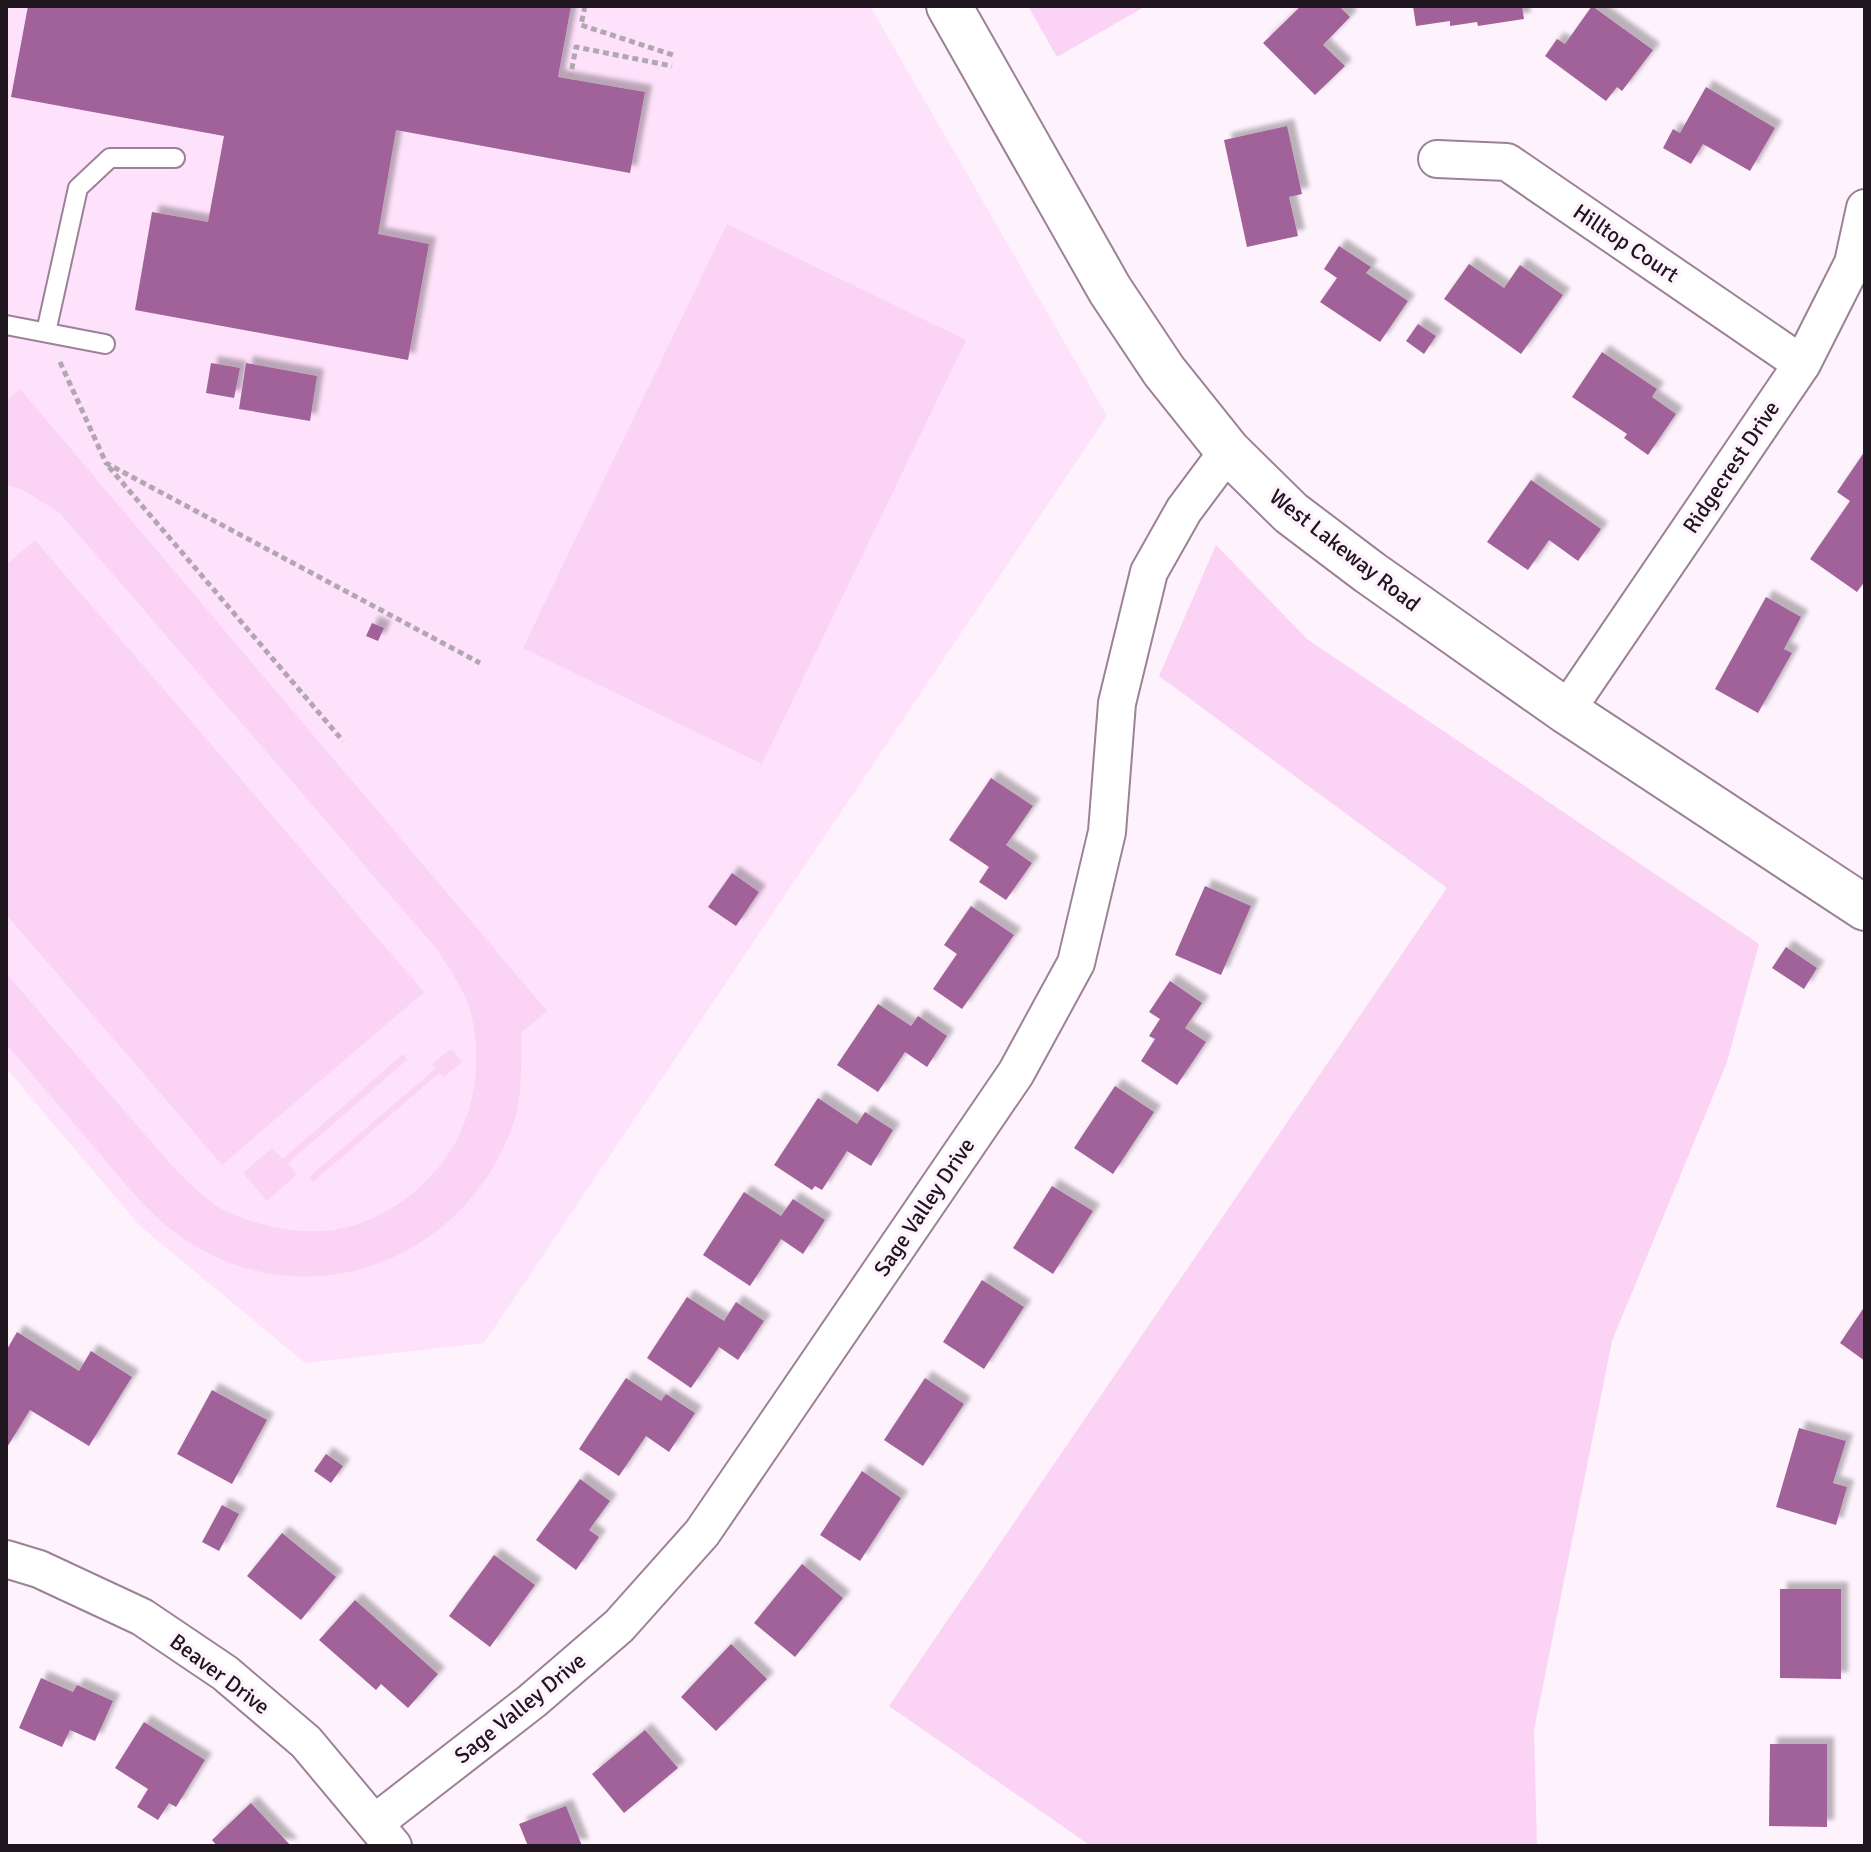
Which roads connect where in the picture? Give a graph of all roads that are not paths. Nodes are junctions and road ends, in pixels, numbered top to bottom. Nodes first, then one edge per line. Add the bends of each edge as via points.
1 (949, 6) edge
2 (175, 158) dead end
3 (1437, 159) dead end
4 (1865, 208) edge
5 (6, 325) edge
6 (46, 332) junction
7 (105, 344) dead end
8 (1802, 364) junction
9 (1228, 451) junction
10 (1566, 711) junction
11 (1865, 908) edge
12 (6, 1559) edge
13 (385, 1834) edge

1 - 9 street, West Lakeway Road via 1110,290 1164,371
2 - 6 lane via 110,158 78,188
3 - 8 street, Hilltop Court via 1507,162
4 - 8 street, Ridgecrest Drive via 1853,263
5 - 6 lane
6 - 7 lane
8 - 10 street, Ridgecrest Drive
9 - 10 street, West Lakeway Road via 1291,513
9 - 13 street, Sage Valley Drive via 1184,510 1149,572 1117,703 1107,832 1076,963 1016,1073 702,1533 619,1626
10 - 11 street, West Lakeway Road
12 - 13 street, Beaver Drive via 142,1617 225,1673 306,1742

